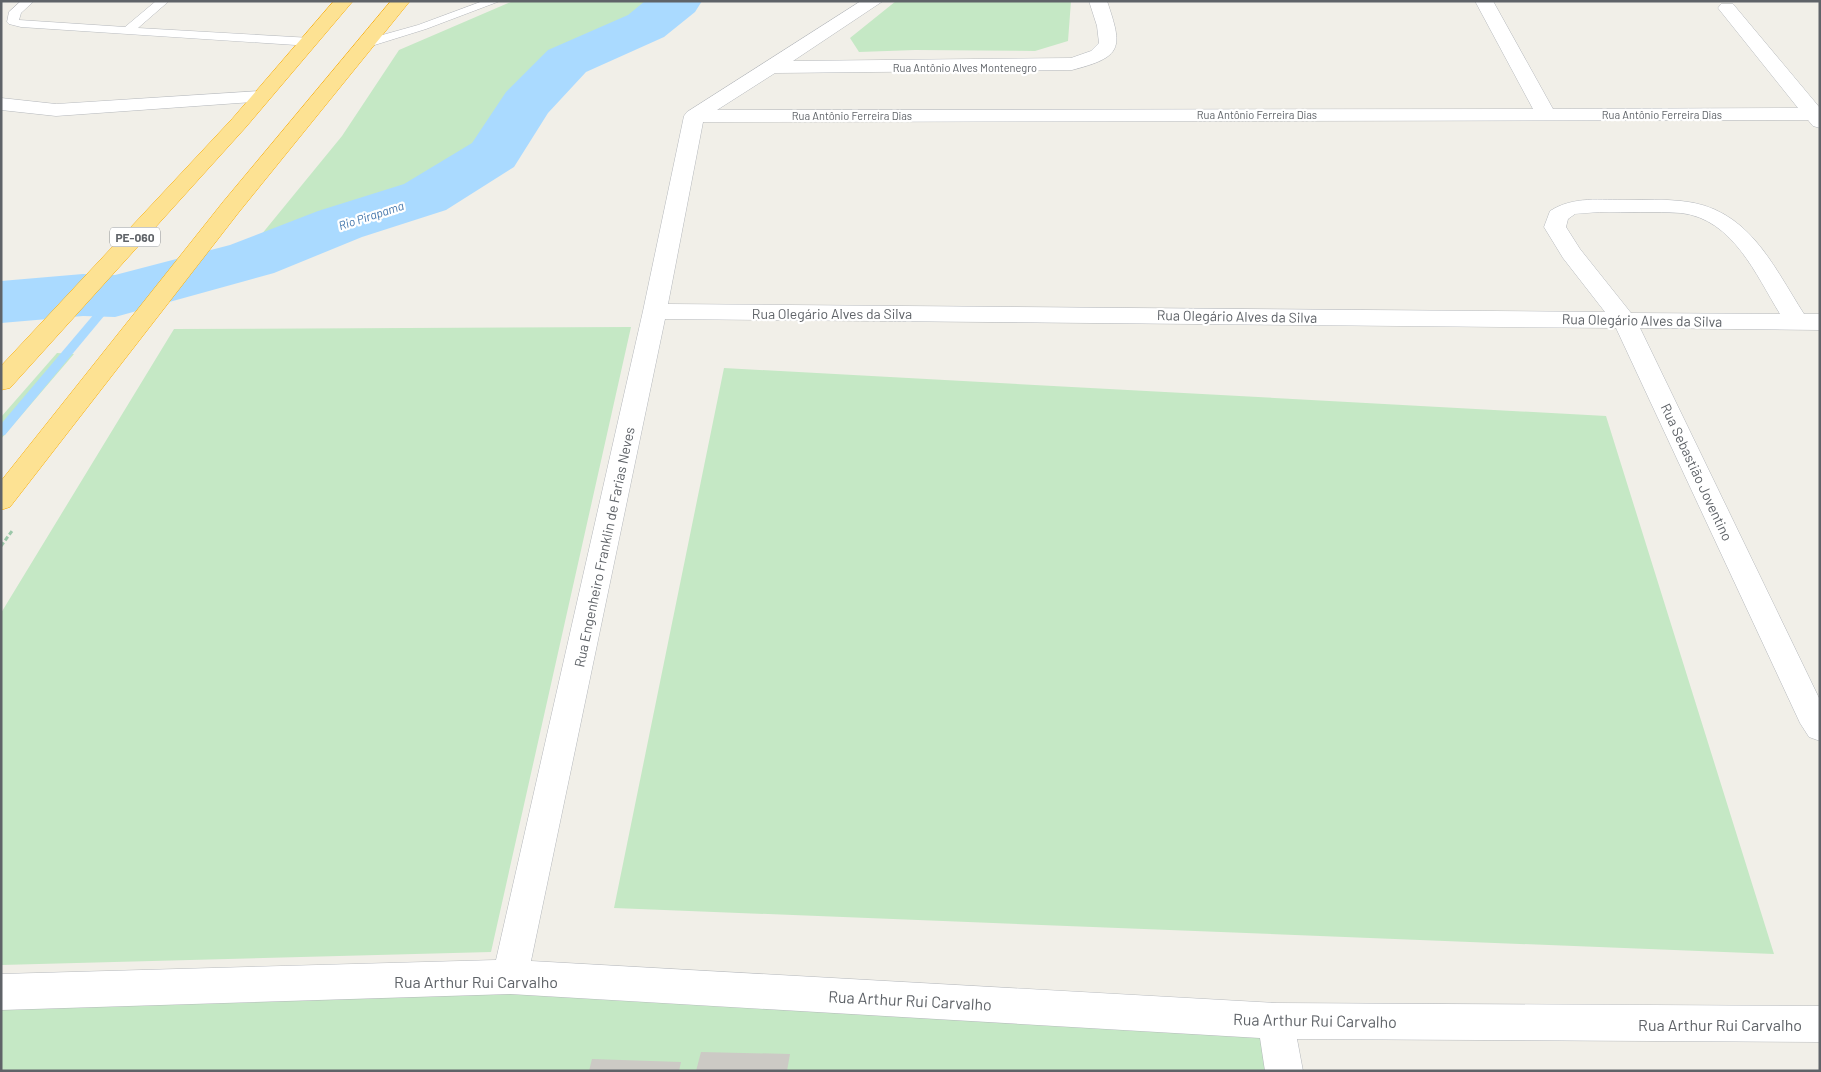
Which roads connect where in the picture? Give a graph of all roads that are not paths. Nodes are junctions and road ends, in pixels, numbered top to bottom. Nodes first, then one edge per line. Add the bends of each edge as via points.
1 (28, 1) edge
2 (163, 1) edge
3 (344, 1) edge
4 (401, 1) edge
5 (494, 1) edge
6 (874, 1) edge
7 (1098, 1) edge
8 (1484, 1) edge
9 (1727, 8) dead end
10 (128, 32) junction
11 (311, 42) junction
12 (365, 44) junction
13 (770, 68) junction
14 (260, 97) junction
15 (1, 104) edge
16 (1546, 114) junction
17 (694, 116) junction
18 (1818, 117) edge
19 (655, 311) junction
20 (1624, 320) junction
21 (1796, 322) junction
22 (1820, 322) edge
23 (1, 382) edge
24 (1, 500) edge
25 (1820, 728) edge
26 (510, 977) junction
27 (1, 992) edge
28 (1276, 1022) junction
29 (1820, 1024) edge
30 (1284, 1071) edge

1 - 10 lane via 15,12 13,22
2 - 10 lane
3 - 11 highway, PE-060
4 - 12 highway
5 - 12 lane
6 - 13 street
7 - 13 street, Rua Antônio Alves Montenegro via 1110,39 1105,51 1092,59 1072,64
8 - 16 street
9 - 18 street
10 - 11 lane
11 - 14 highway, PE-060
12 - 24 highway via 231,207
13 - 17 street
14 - 15 street via 56,110
14 - 23 highway, PE-060
16 - 17 street, Rua Antônio Ferreira Dias
16 - 18 street, Rua Antônio Ferreira Dias
17 - 19 street, Rua Engenheiro Franklin de Farias Neves
19 - 20 street, Rua Olegário Alves da Silva
19 - 26 street, Rua Engenheiro Franklin de Farias Neves
20 - 21 street, Rua Olegário Alves da Silva
20 - 21 street, Rua Sebastião Joventino via 1555,227 1558,216 1570,208 1682,206 1707,213 1729,225 1748,244
20 - 25 street, Rua Sebastião Joventino
21 - 22 street, Rua Olegário Alves da Silva
26 - 27 street, Rua Arthur Rui Carvalho
26 - 28 street, Rua Arthur Rui Carvalho
28 - 29 street, Rua Arthur Rui Carvalho
28 - 30 street

